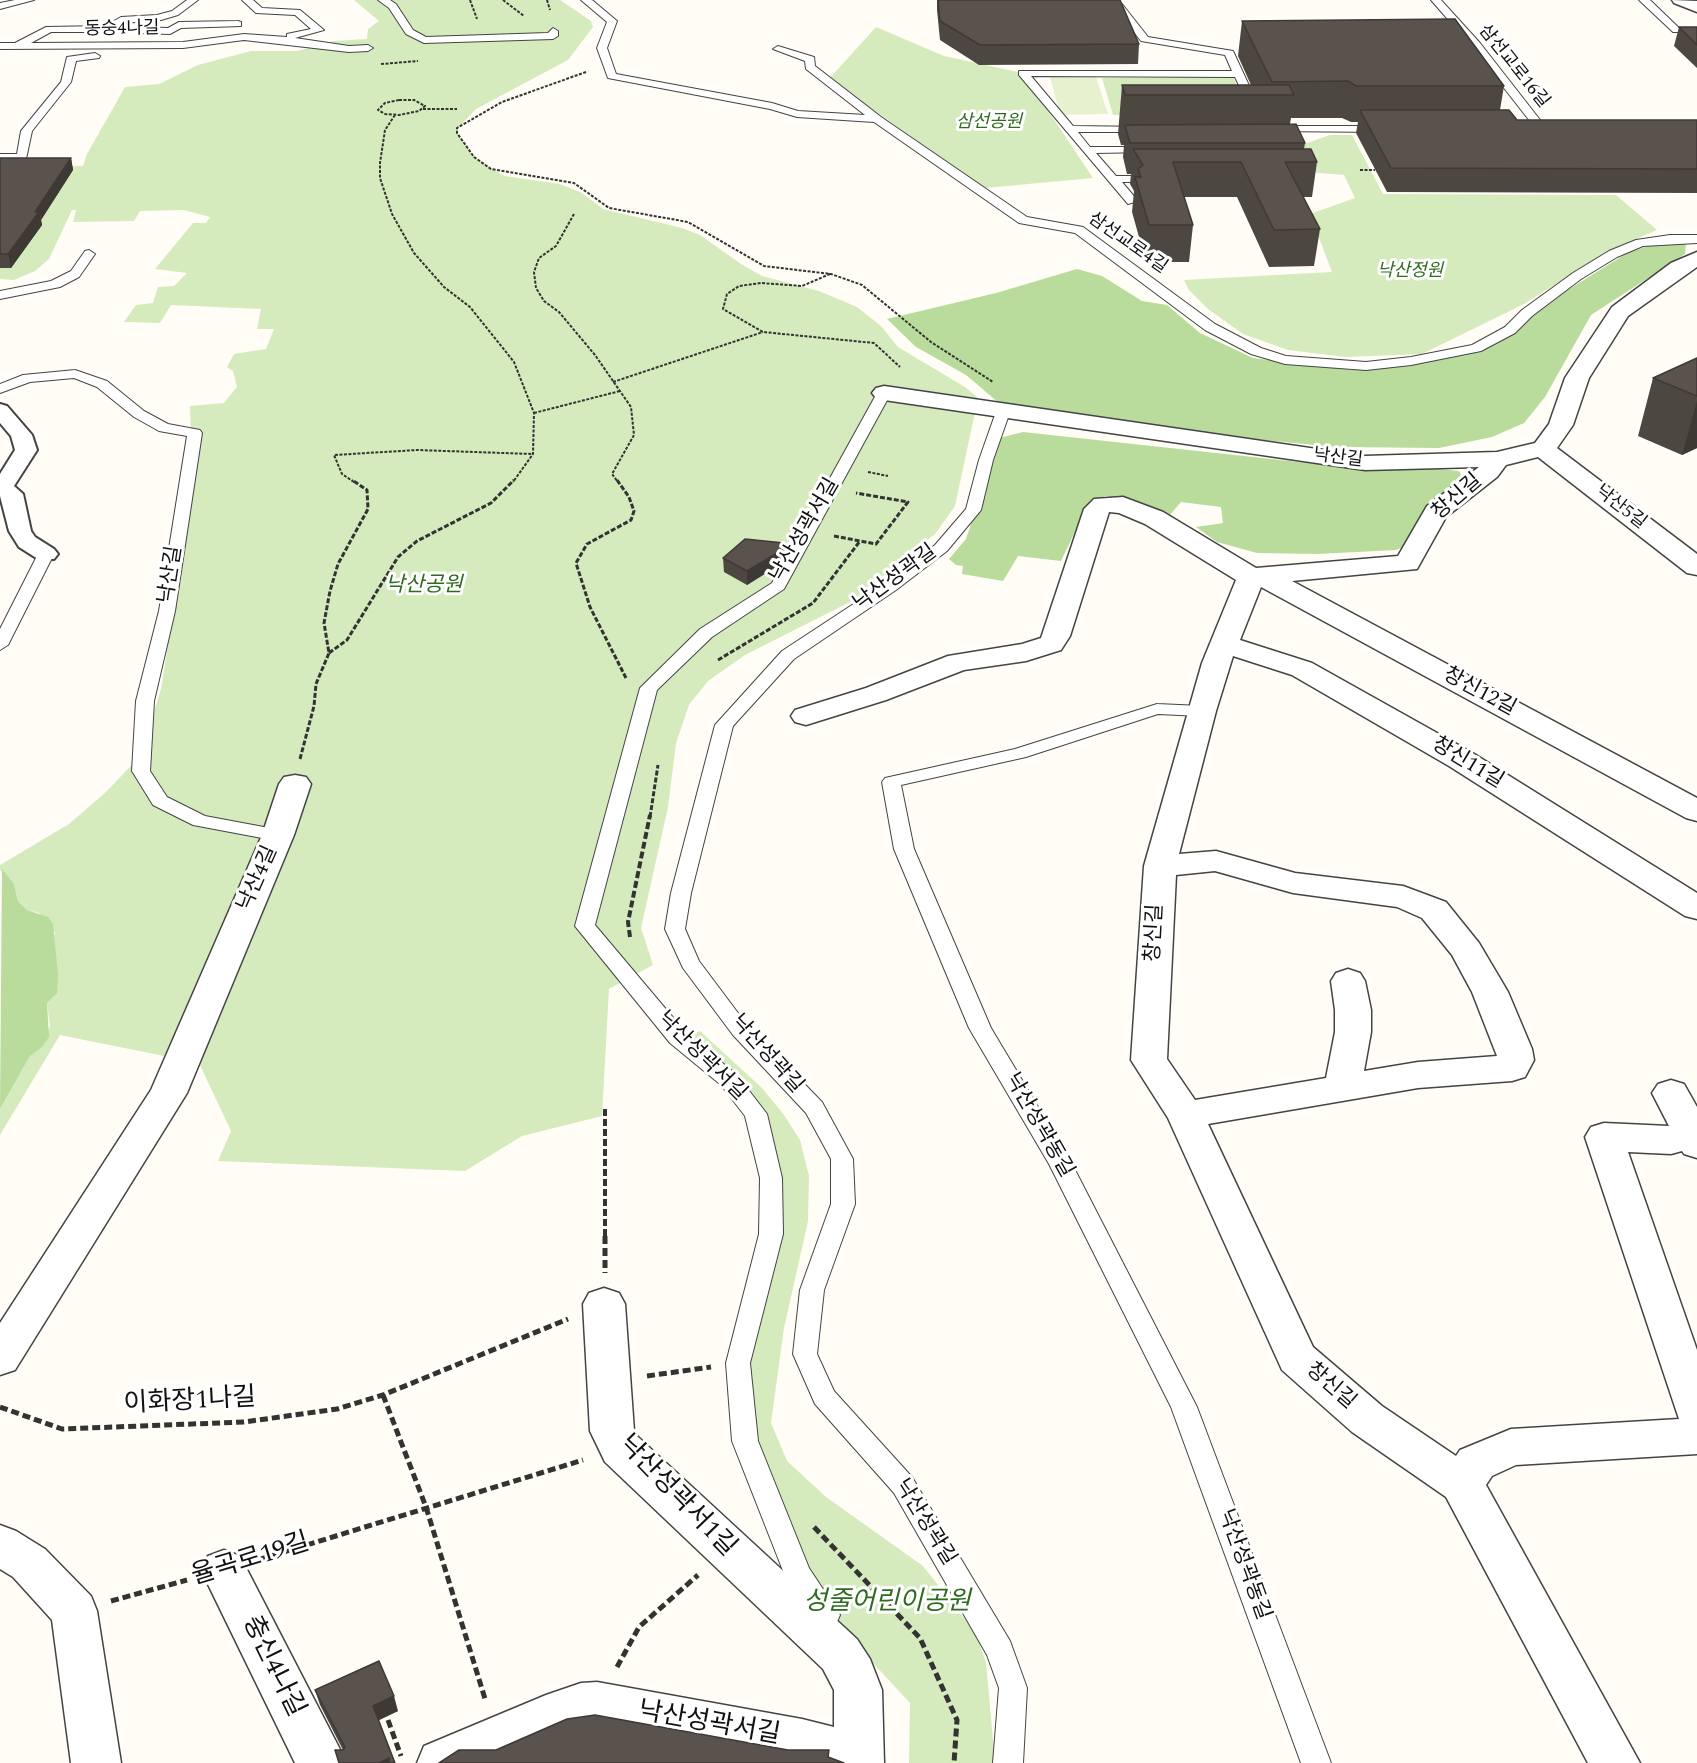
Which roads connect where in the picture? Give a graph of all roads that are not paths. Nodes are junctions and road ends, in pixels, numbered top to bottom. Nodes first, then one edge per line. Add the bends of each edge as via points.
1 (29, 0) edge
2 (193, 0) edge
3 (247, 0) edge
4 (383, 0) edge
5 (586, 0) edge
6 (1080, 0) edge
7 (1436, 0) edge
8 (1644, 0) edge
9 (1680, 0) edge
10 (0, 6) edge
11 (1697, 7) edge
12 (264, 11) junction
13 (238, 24) junction
14 (107, 29) junction
15 (1676, 30) dead end
16 (553, 32) dead end
17 (244, 38) junction
18 (279, 39) junction
19 (19, 45) junction
20 (0, 46) edge
21 (102, 46) junction
22 (368, 48) dead end
23 (778, 49) dead end
24 (1239, 74) junction
25 (877, 119) junction
26 (1559, 126) edge
27 (1520, 127) edge
28 (1540, 127) junction
29 (1400, 128) edge
30 (1070, 129) junction
31 (1161, 129) edge
32 (1166, 149) edge
33 (1087, 150) junction
34 (0, 157) edge
35 (1113, 179) junction
36 (1172, 179) edge
37 (1132, 201) edge
38 (1697, 239) edge
39 (89, 254) dead end
40 (1697, 258) edge
41 (0, 295) edge
42 (0, 389) edge
43 (885, 393) joint
44 (1004, 409) junction
45 (0, 410) edge
46 (1543, 449) junction
47 (1497, 459) junction
48 (46, 554) joint
49 (1697, 567) edge
50 (1256, 577) junction
51 (1224, 644) junction
52 (0, 645) edge
53 (1201, 711) junction
54 (806, 717) dead end
55 (295, 784) road end
56 (1697, 811) edge
57 (278, 835) junction
58 (1160, 866) junction
59 (1697, 908) edge
60 (1348, 981) dead end
61 (1342, 1088) junction
62 (1697, 1110) edge
63 (1185, 1115) junction
64 (1684, 1142) edge
65 (604, 1304) road end
66 (0, 1358) edge
67 (1697, 1412) edge
68 (1697, 1436) edge
69 (1462, 1484) junction
70 (0, 1545) edge
71 (224, 1570) road end
72 (808, 1593) junction
73 (840, 1654) junction
74 (880, 1694) dead end
75 (802, 1742) junction
76 (864, 1755) edge
77 (96, 1763) edge
78 (322, 1763) edge
79 (442, 1763) edge
80 (876, 1763) edge
81 (1008, 1763) edge
82 (1316, 1763) edge
83 (1615, 1763) edge

1 - 10 lane
2 - 14 lane via 175,13 121,20
3 - 12 lane
4 - 16 lane via 393,6 409,32 424,40 553,36
5 - 25 lane via 612,21 602,48 612,76 797,114
6 - 24 lane via 1082,6 1119,6 1145,39 1230,52
7 - 28 lane, 삼선교로16길
8 - 15 lane
9 - 11 street
12 - 13 lane
12 - 18 lane via 297,12 319,30
13 - 14 lane via 179,25 170,31
13 - 17 lane
14 - 19 lane via 49,29
17 - 18 lane, 동숭4나길
17 - 21 lane, 동숭4나길 via 183,45
18 - 22 lane, 동숭4나길
19 - 20 lane, 동숭4나길
19 - 21 lane, 동숭4나길
21 - 34 lane via 95,56 71,59 66,82 27,131 22,157
23 - 25 lane, 삼선교로4길 via 810,59 810,67
24 - 29 lane via 1264,129
24 - 30 lane via 1023,72
25 - 38 lane, 삼선교로4길 via 1023,220 1078,230 1210,327 1256,351 1285,360 1366,366 1476,348 1510,330 1577,276 1613,254 1640,243
26 - 28 street
27 - 28 lane
30 - 31 lane
30 - 33 lane
32 - 33 lane
33 - 35 lane
35 - 36 lane
35 - 37 lane
39 - 41 lane via 75,274 55,284
40 - 46 street via 1620,312 1577,378 1561,425
42 - 57 lane, 낙산길 via 28,378 75,374 102,384 139,414 164,428 195,433 167,611 146,701 141,771 160,801 200,821
43 - 44 street, 낙산길
43 - 72 lane, 낙산성곽서길 via 778,586 706,633 649,688 585,926 678,1038 729,1080 756,1114 771,1178 771,1234 738,1363 745,1441
44 - 47 street, 낙산길 via 1365,463
44 - 81 lane, 낙산성곽길 via 973,510 940,548 890,587 788,655 724,725 675,929 690,963 740,1030 814,1108 842,1159 843,1204 812,1290 805,1354 824,1397 903,1485 1000,1650 1013,1688
45 - 48 street via 21,435 26,450 2,488 12,494 20,531 27,542
46 - 47 street, 낙산길
46 - 49 street, 낙산5길
47 - 50 street, 창신길 via 1488,472 1436,512 1407,563
48 - 52 lane
50 - 51 street, 창신길
50 - 54 street, 창신12길 via 1154,518 1123,505 1103,504 1097,509 1051,644 1026,652 958,662
50 - 56 street, 창신12길
51 - 53 street, 창신길
51 - 59 street, 창신11길 via 1302,669 1460,759
53 - 58 street, 창신길
53 - 82 lane, 낙산성곽동길 via 1157,709 1020,753 891,783 904,849 980,1028 1060,1162 1184,1407
55 - 57 street, 낙산4길
57 - 66 street, 낙산4길 via 168,1093
58 - 61 street via 1216,861 1293,883 1403,897 1434,910 1445,921 1490,992 1514,1048 1512,1068 1418,1075
58 - 63 street, 창신길 via 1149,1060
60 - 61 street via 1353,1032
61 - 63 street
62 - 64 street via 1671,1093
63 - 69 street, 창신길 via 1298,1358 1366,1419
64 - 67 street via 1604,1137
65 - 73 street, 낙산성곽서1길 via 612,1431 621,1449
68 - 69 street via 1511,1447 1476,1463
69 - 83 street, 창신길
70 - 77 street via 29,1563 74,1611
71 - 78 street, 충신4나길
72 - 73 street
72 - 74 lane, 낙산성곽서길 via 865,1662
73 - 75 street via 850,1683 850,1716 838,1732
73 - 76 street, 낙산성곽서1길 via 858,1690
75 - 76 street, 낙산성곽서길
75 - 79 street, 낙산성곽서길 via 597,1705 563,1711
76 - 80 lane

